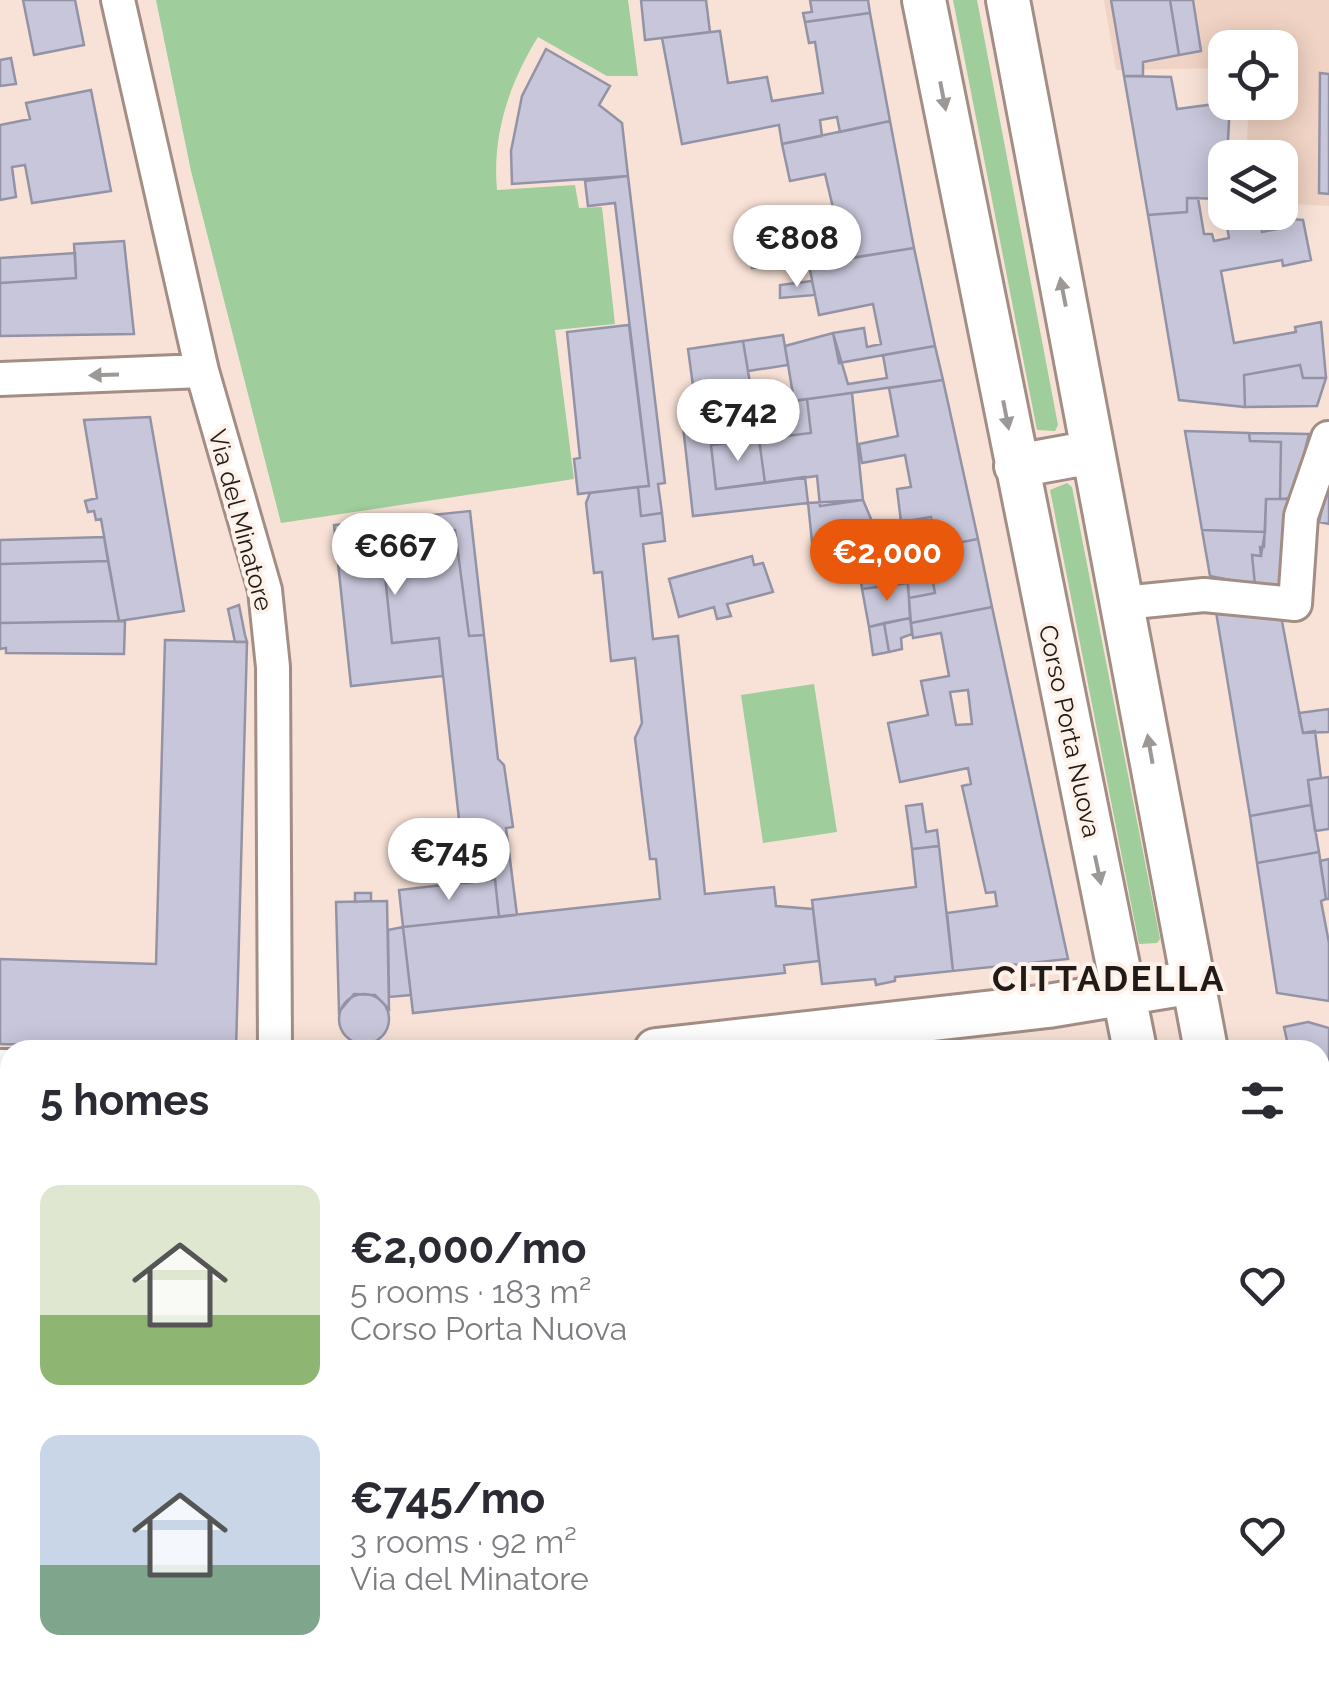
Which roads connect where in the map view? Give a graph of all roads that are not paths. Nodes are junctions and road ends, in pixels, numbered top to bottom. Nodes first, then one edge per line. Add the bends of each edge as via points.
1 (118, 0) edge
2 (924, 0) edge
3 (1008, 0) edge
4 (202, 371) junction
5 (0, 378) edge
6 (1328, 438) edge
7 (1093, 452) junction
8 (1016, 466) junction
9 (1124, 603) junction
10 (1194, 982) junction
11 (1124, 995) junction
12 (275, 1040) edge
13 (741, 1040) edge
14 (1133, 1040) edge
15 (1204, 1040) edge

1 - 4 street, Via del Minatore
2 -> 8 street, Corso Porta Nuova
7 -> 3 street
4 -> 5 street
4 - 12 street, Via del Minatore via 265,590 273,668
6 - 9 street via 1302,516 1296,604 1204,594
7 - 8 street
7 - 9 street
8 -> 11 street, Corso Porta Nuova
10 -> 9 street
10 - 11 street
10 - 15 street
11 - 13 street
11 - 14 street, Corso Porta Nuova

